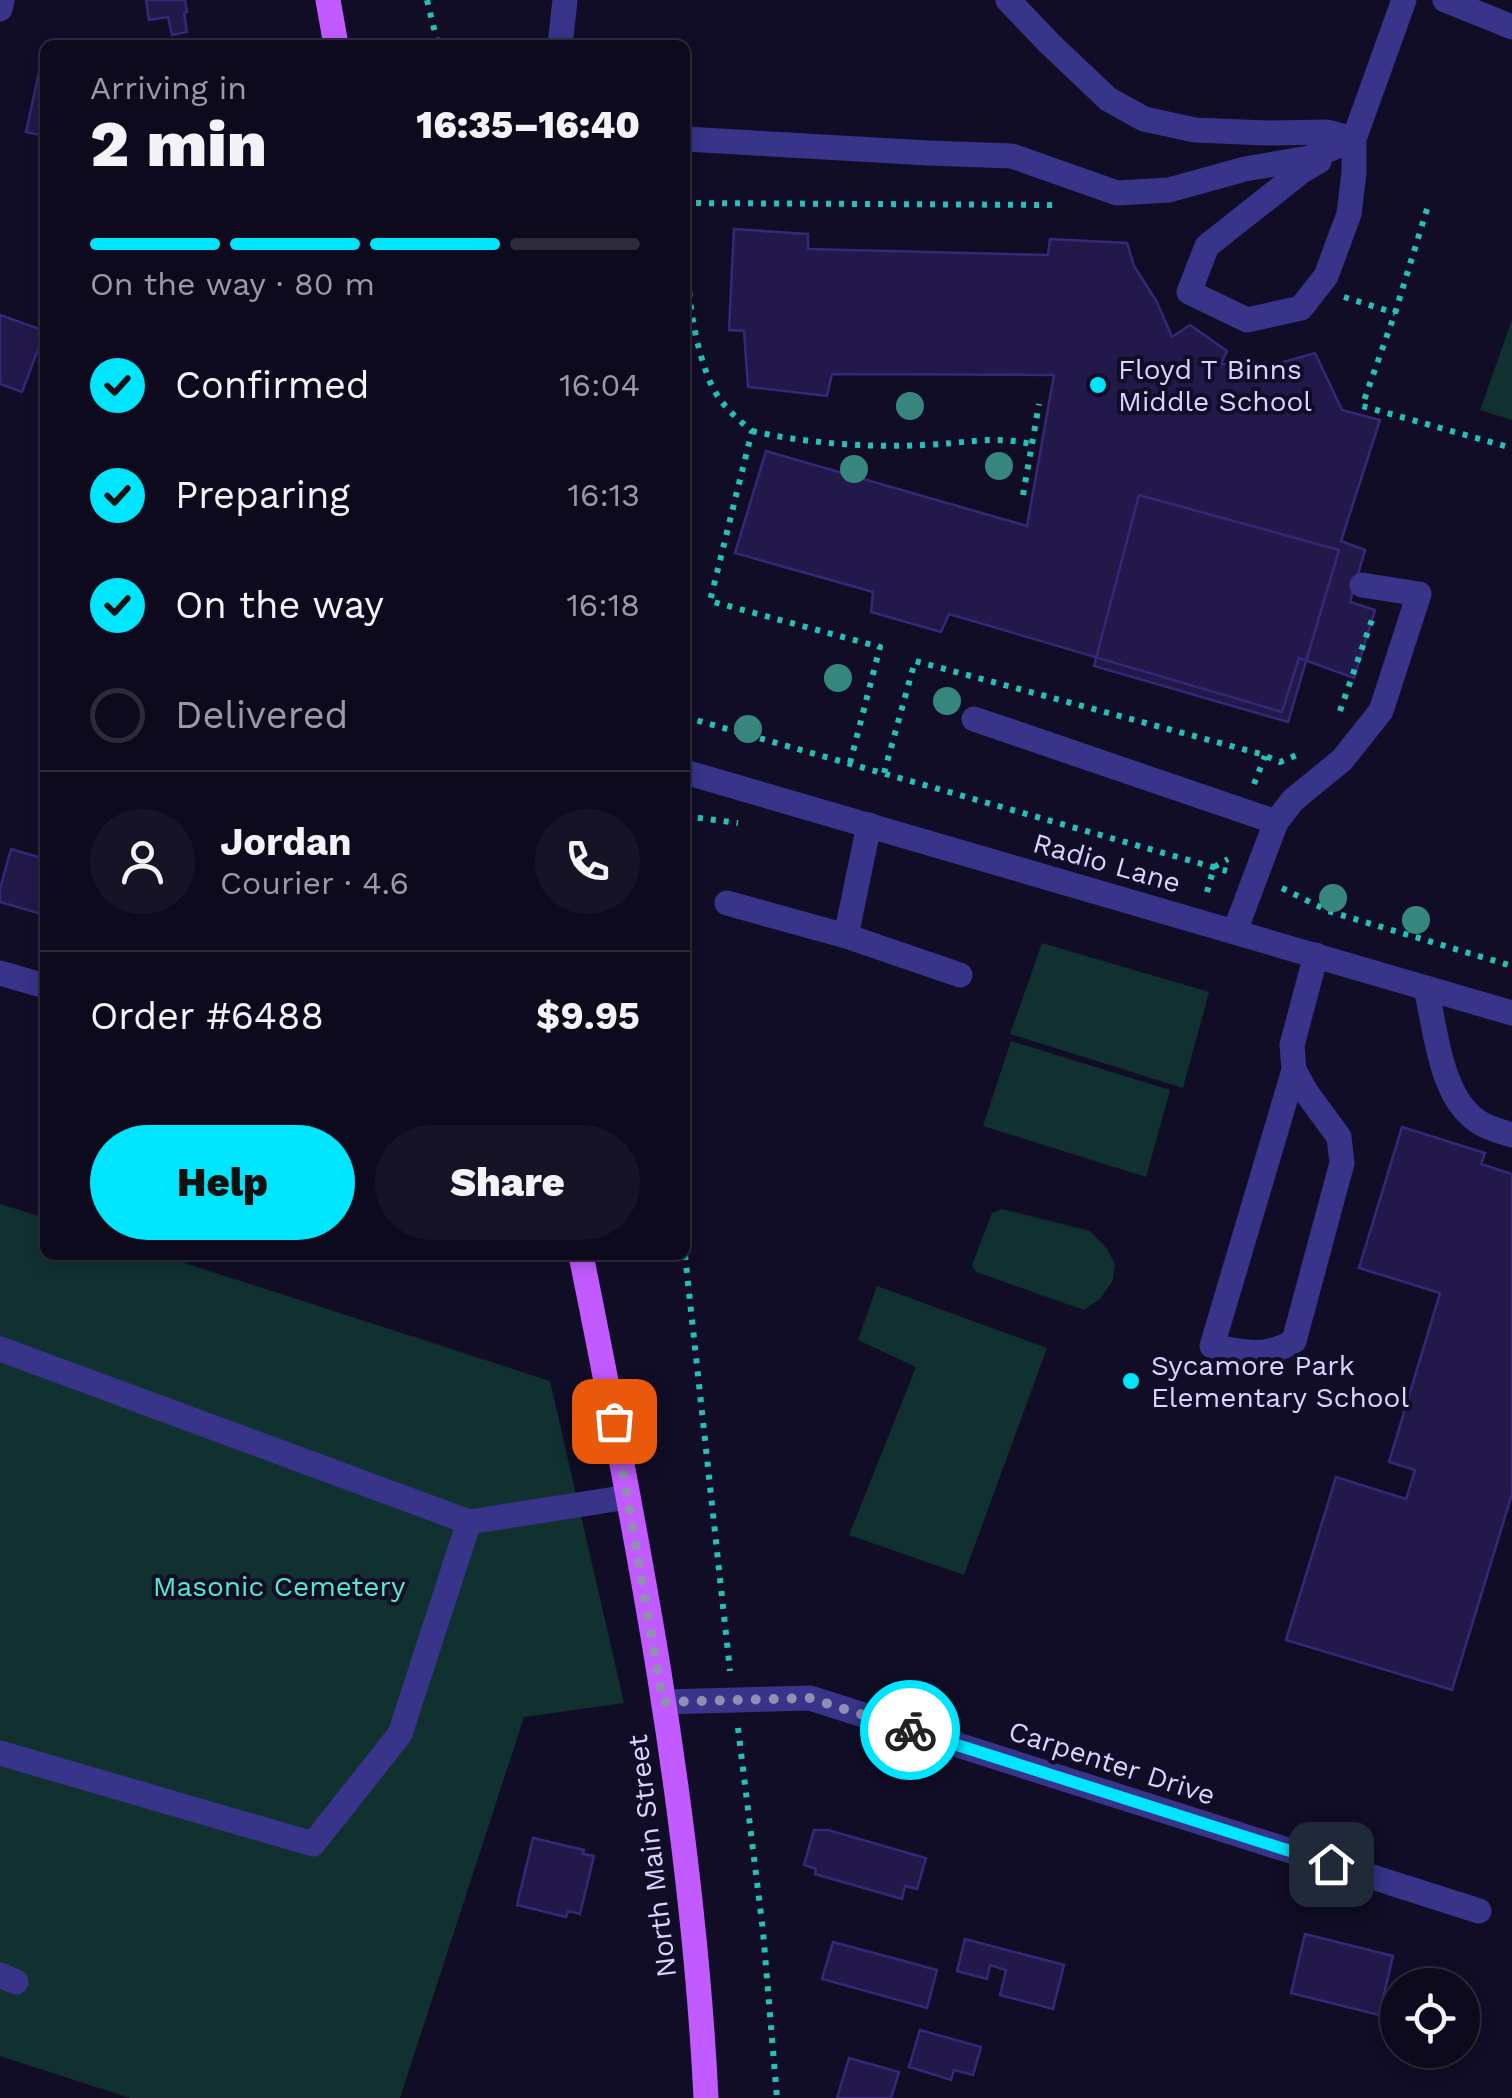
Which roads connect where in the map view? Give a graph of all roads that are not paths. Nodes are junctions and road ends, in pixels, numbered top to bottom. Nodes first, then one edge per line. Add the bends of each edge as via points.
1 (2, 0) edge
2 (328, 0) edge
3 (565, 0) edge
4 (1008, 0) edge
5 (1404, 0) edge
6 (1444, 0) edge
7 (0, 9) edge
8 (1512, 27) edge
9 (335, 40) edge
10 (561, 40) edge
11 (690, 138) edge
12 (1354, 140) junction
13 (1362, 586) dead end
14 (974, 719) dead end
15 (690, 773) edge
16 (1276, 822) junction
17 (869, 825) junction
18 (727, 903) dead end
19 (1235, 931) junction
20 (846, 936) junction
21 (1316, 956) junction
22 (0, 973) edge
23 (960, 975) dead end
24 (40, 985) edge
25 (1426, 988) junction
26 (1512, 1013) edge
27 (1294, 1070) junction
28 (1512, 1134) edge
29 (582, 1260) edge
30 (0, 1348) edge
31 (628, 1497) junction
32 (469, 1522) junction
33 (663, 1702) junction
34 (0, 1753) edge
35 (1480, 1911) dead end
36 (706, 2098) edge

1 - 7 street
2 - 9 main road
3 - 10 street
4 - 12 street via 1108,99 1144,119 1195,130 1327,132
5 - 12 street
6 - 8 street
11 - 12 street via 1012,156 1117,193 1170,190 1309,158
12 - 12 street via 1302,171 1207,246 1189,292 1247,320 1301,308 1326,276 1348,214
13 - 16 street via 1419,594 1382,710 1342,760
14 - 16 street
15 - 17 street, Radio Lane
16 - 19 street
17 - 19 street, Radio Lane
17 - 20 street
18 - 20 street
19 - 21 street, Radio Lane
20 - 23 street
21 - 25 street, Radio Lane
21 - 27 street via 1292,1045
22 - 24 street
25 - 26 street, Radio Lane
25 - 28 street via 1448,1084 1480,1123
27 - 27 street via 1340,1137 1342,1163 1294,1341 1260,1354 1212,1346
29 - 31 main road, North Main Street
30 - 32 street
31 - 32 street
31 - 33 main road, North Main Street
32 - 34 street via 400,1734 313,1844
33 - 35 street, Carpenter Drive via 810,1698
33 - 36 main road, North Main Street via 687,1876

